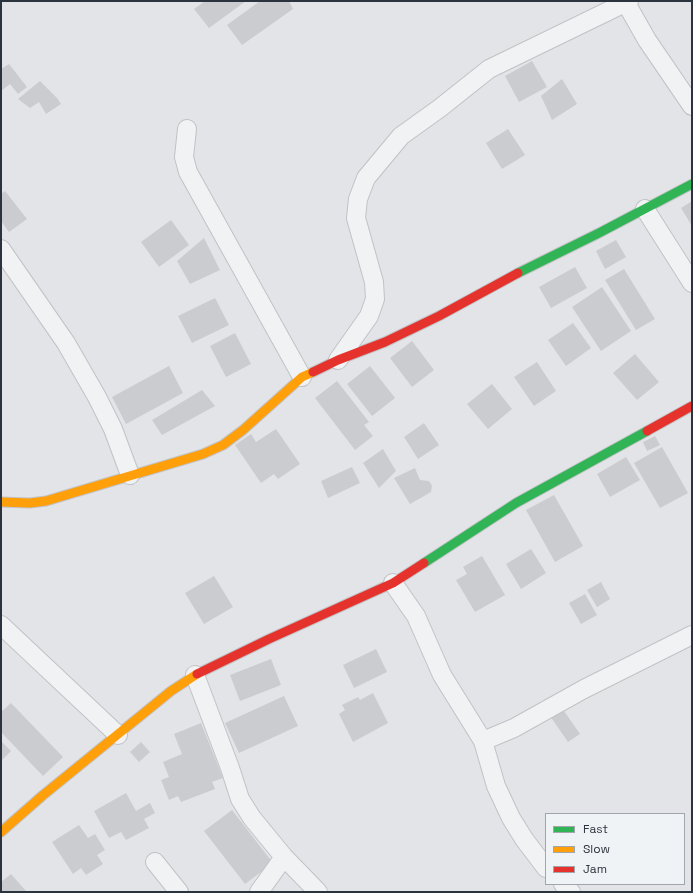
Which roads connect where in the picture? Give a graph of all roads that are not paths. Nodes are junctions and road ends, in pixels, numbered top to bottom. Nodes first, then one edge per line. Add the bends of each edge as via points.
1 (628, 2) edge
2 (692, 106) edge
3 (187, 129) dead end
4 (692, 184) edge
5 (645, 209) junction
6 (1, 249) edge
7 (692, 283) edge
8 (338, 360) junction
9 (302, 377) junction
10 (692, 406) edge
11 (130, 475) junction
12 (1, 502) edge
13 (392, 583) junction
14 (1, 625) edge
15 (692, 635) edge
16 (195, 675) junction
17 (118, 735) junction
18 (483, 741) junction
19 (1, 832) edge
20 (284, 857) junction
21 (155, 862) dead end
22 (545, 867) edge
23 (564, 885) edge
24 (179, 892) edge
25 (259, 892) edge
26 (318, 892) edge
27 (572, 892) edge

1 - 2 street via 647,40
1 - 8 street via 489,69 401,136 366,178 358,199 356,218 374,282 375,300 369,316
3 - 9 street via 184,157 188,172
4 - 5 street
5 - 7 street
5 - 8 street via 432,319 385,342
6 - 11 street via 70,349 113,429
8 - 9 street
9 - 11 street via 223,445 203,454
10 - 13 street via 516,503
11 - 12 street via 46,501 30,504
13 - 16 street
13 - 18 street via 416,616 442,675
14 - 17 street
15 - 18 street via 584,689 514,728
16 - 17 street via 171,691
16 - 20 street via 240,799
17 - 19 street
18 - 22 street via 496,786 511,818
20 - 25 street
20 - 26 street
21 - 24 street
23 - 27 street

